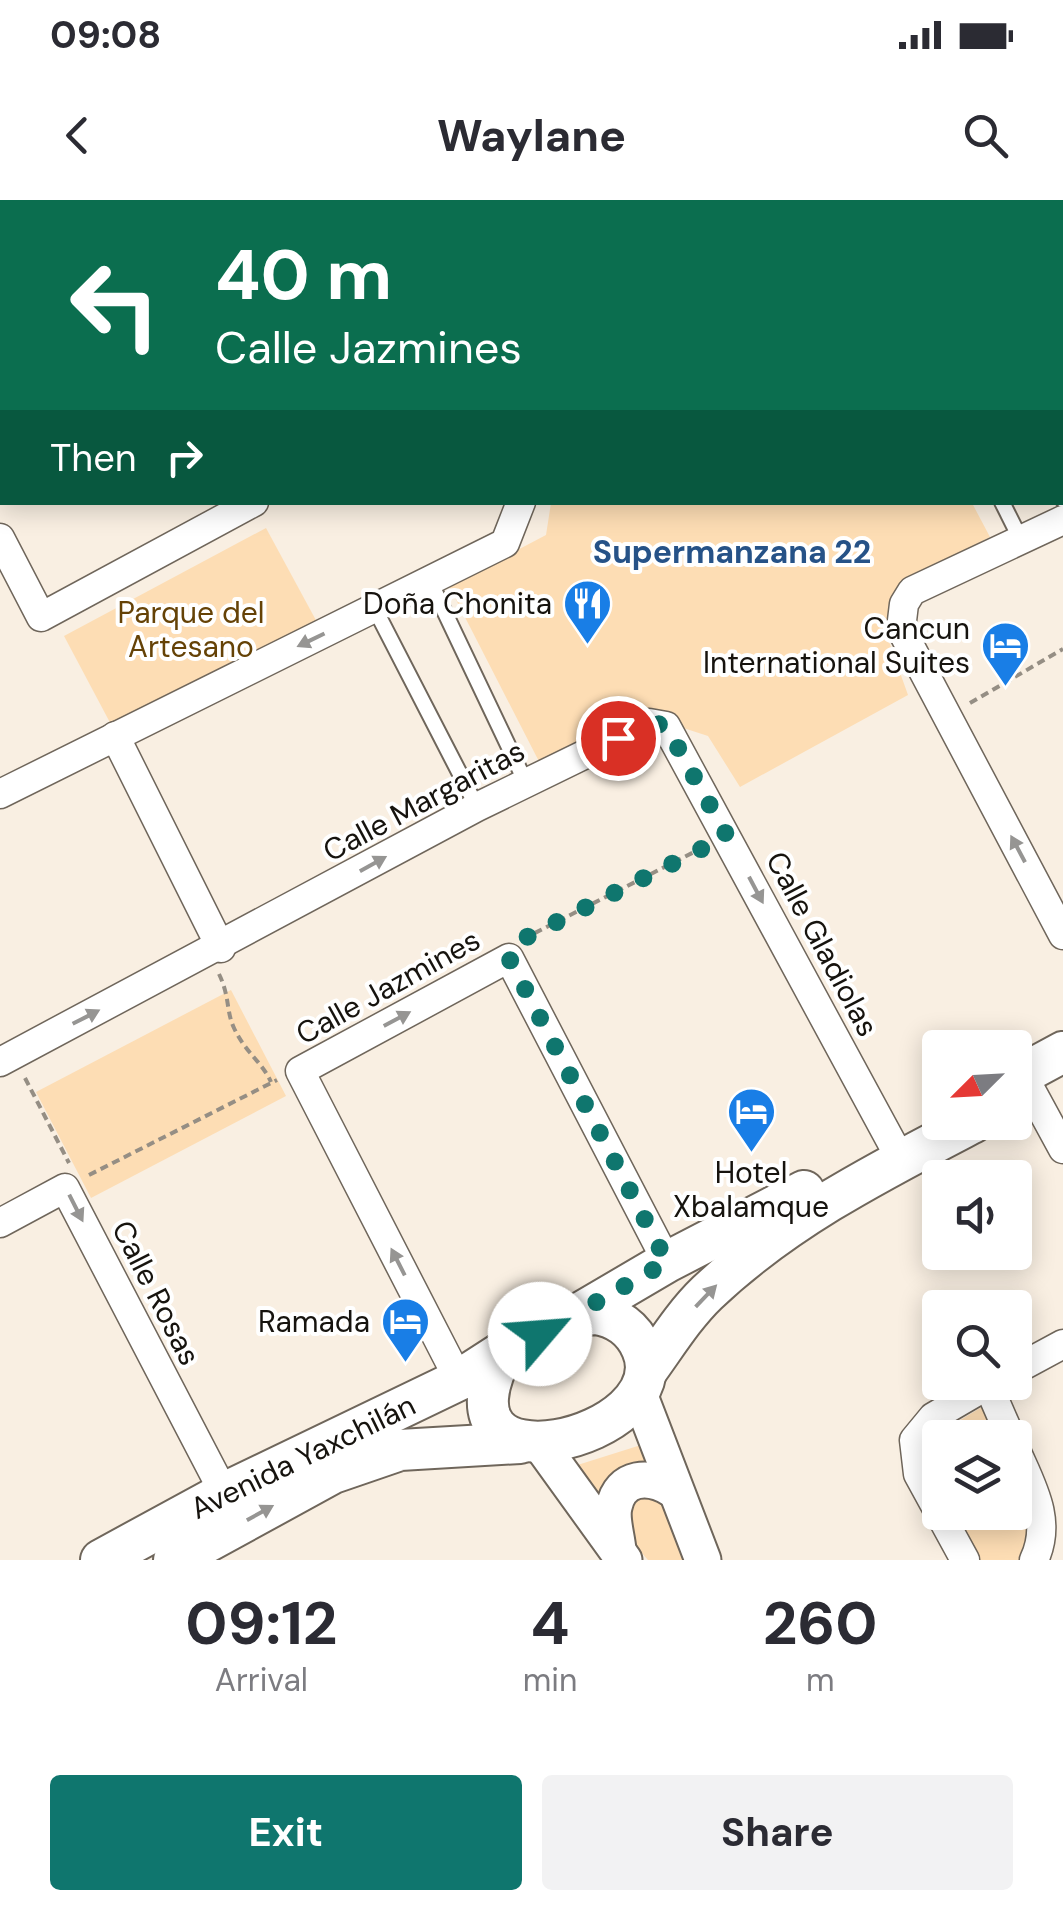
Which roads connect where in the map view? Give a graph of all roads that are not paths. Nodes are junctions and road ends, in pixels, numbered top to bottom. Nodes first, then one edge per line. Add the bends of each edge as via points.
1 (248, 505) edge
2 (520, 505) edge
3 (1004, 505) edge
4 (1063, 520) edge
5 (0, 538) edge
6 (1021, 540) junction
7 (428, 579) junction
8 (375, 609) junction
9 (115, 736) junction
10 (693, 774) joint
11 (526, 783) junction
12 (0, 794) edge
13 (477, 807) junction
14 (1063, 935) edge
15 (215, 951) junction
16 (1063, 1052) edge
17 (7, 1059) edge
18 (1032, 1086) edge
19 (1032, 1089) edge
20 (922, 1129) edge
21 (939, 1140) edge
22 (893, 1145) junction
23 (1063, 1148) edge
24 (0, 1223) edge
25 (667, 1262) junction
26 (575, 1316) junction
27 (1063, 1344) edge
28 (504, 1352) junction
29 (1032, 1361) edge
30 (459, 1380) junction
31 (642, 1381) junction
32 (963, 1400) edge
33 (531, 1444) junction
34 (1032, 1487) edge
35 (672, 1489) junction
36 (224, 1494) junction
37 (621, 1556) edge
38 (101, 1560) edge
39 (174, 1560) edge
40 (703, 1560) edge
41 (965, 1560) edge
42 (1034, 1560) edge

1 - 5 street via 41,617
2 - 7 street via 505,543
3 - 6 lane
4 - 6 street
14 -> 6 street via 901,629 912,591
7 - 8 street
7 - 11 lane
8 -> 9 street
8 - 13 lane
9 - 12 street
9 - 15 street
10 - 11 street, Calle Margaritas via 666,726 649,722
10 -> 22 street, Calle Gladiolas
11 - 13 street, Calle Margaritas
15 -> 13 street, Calle Margaritas
17 -> 15 street, Calle Margaritas
16 - 18 main road
19 - 23 street
20 - 22 main road
31 -> 21 main road via 705,1294 782,1230
22 - 25 main road
24 -> 36 street, Calle Rosas via 72,1184
25 - 26 main road
30 -> 25 street, Calle Jazmines via 300,1071 509,958
26 - 28 main road
26 - 31 main road via 604,1315 628,1328 644,1354
27 - 29 street
28 - 30 main road, Avenida Yaxchilán
28 - 33 main road via 488,1406 501,1430
30 - 36 main road, Avenida Yaxchilán
31 - 33 main road via 610,1419 565,1440
31 - 35 street
32 - 41 street via 933,1418 914,1440 918,1474
33 - 37 street
39 -> 33 main road, Avenida Yaxchilán via 333,1474 400,1450
34 - 42 street via 1042,1510 1042,1544
35 - 37 street via 655,1478 635,1479 622,1491 614,1508
35 - 40 street
36 - 38 main road, Avenida Yaxchilán

